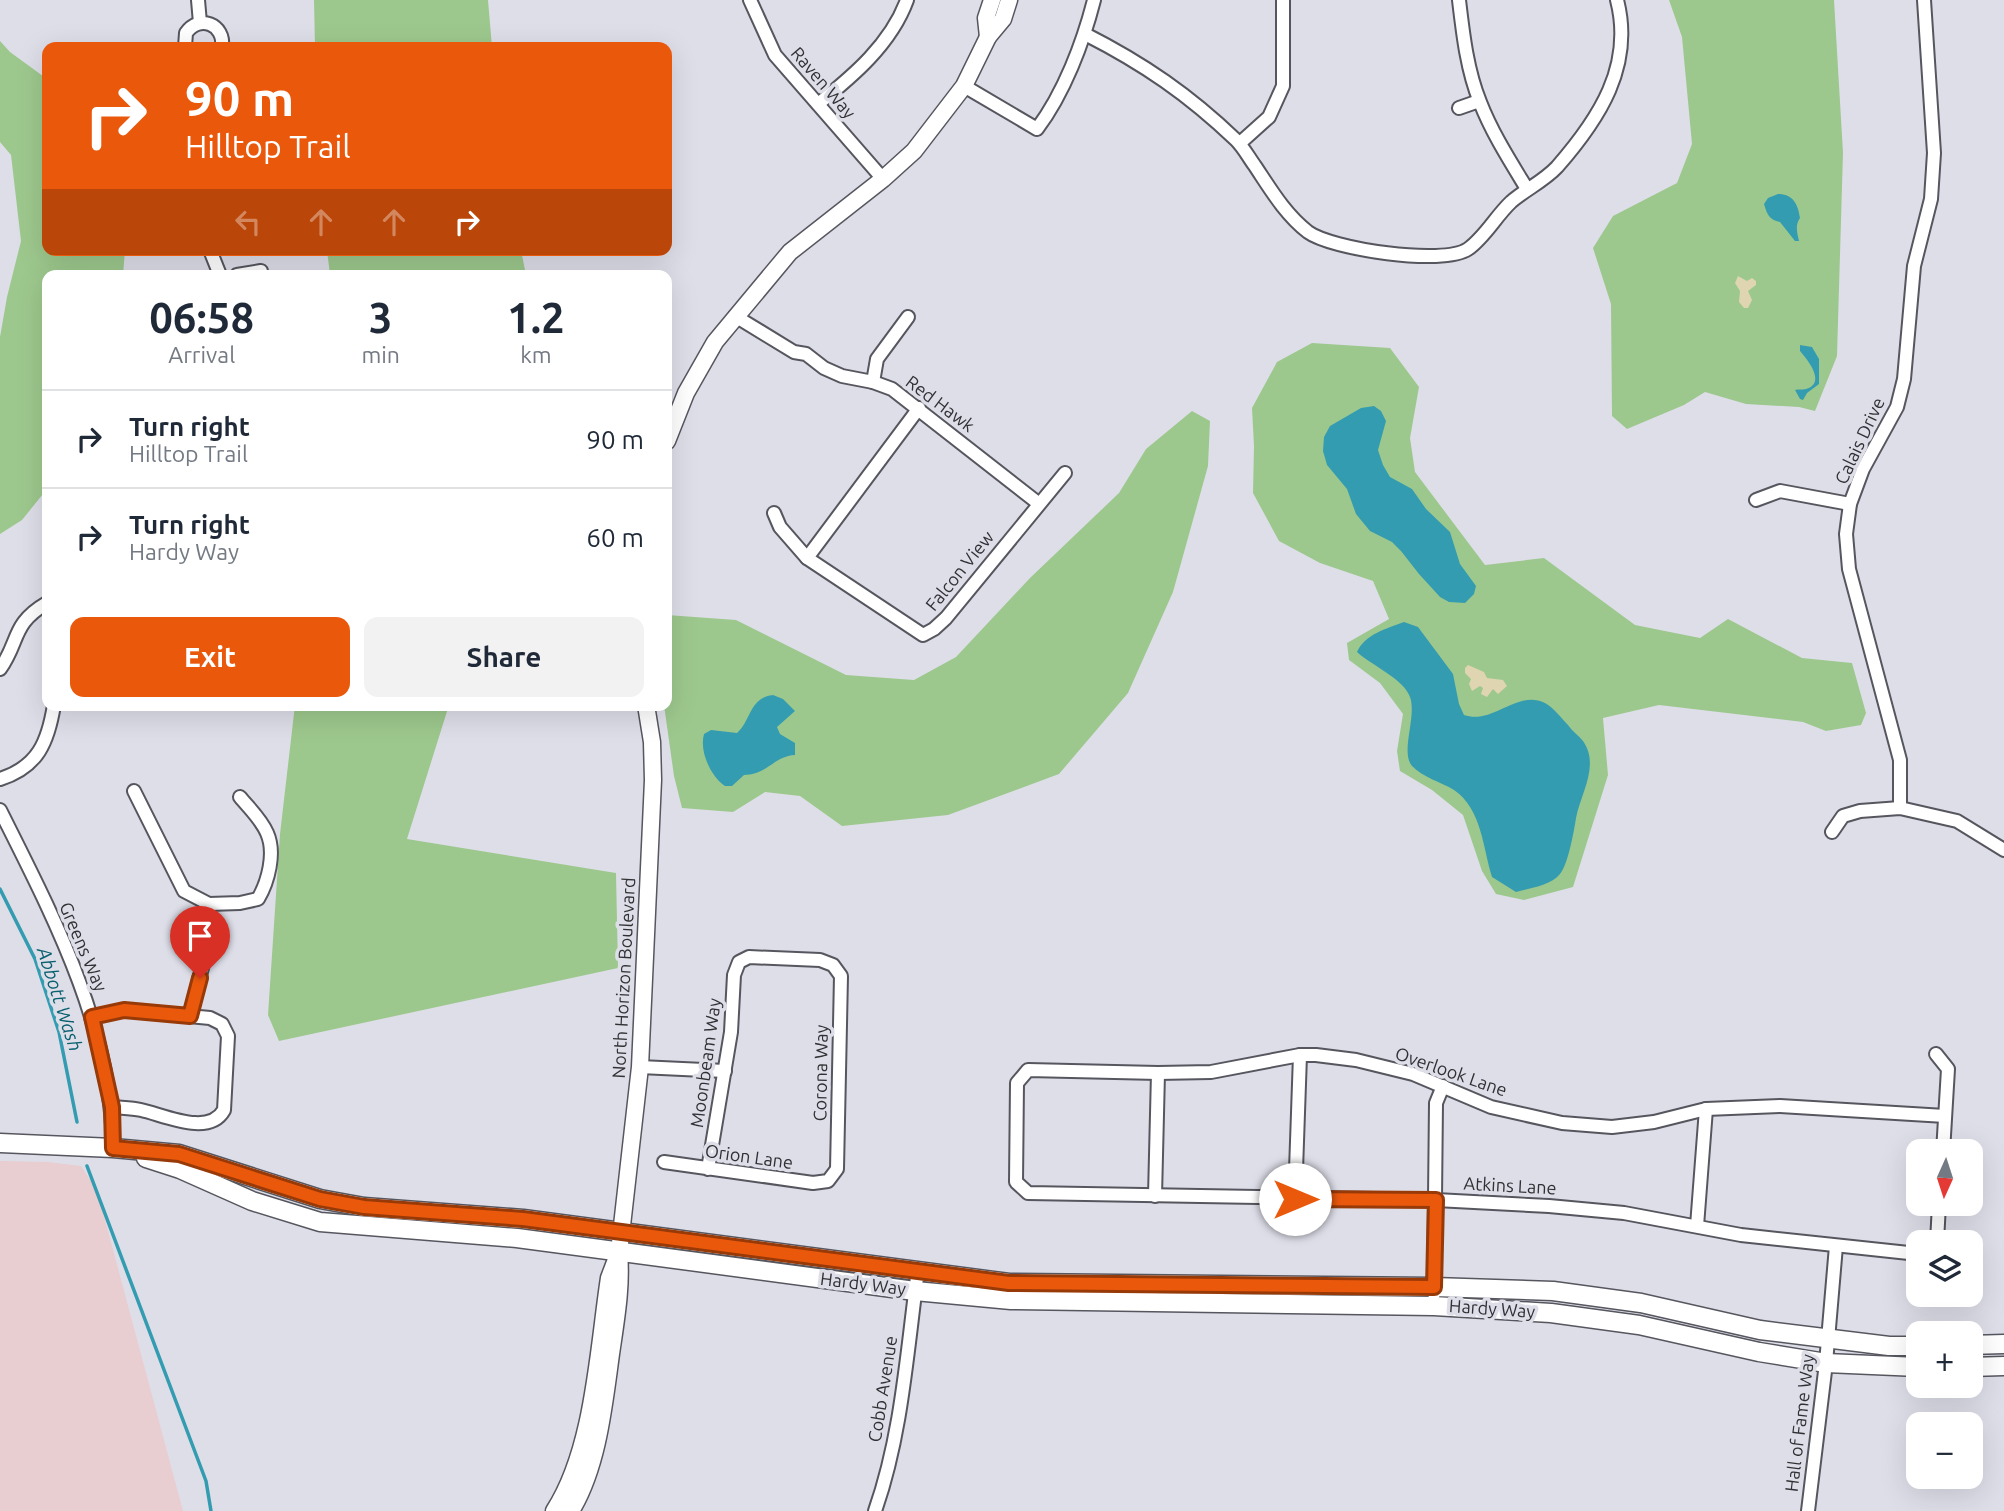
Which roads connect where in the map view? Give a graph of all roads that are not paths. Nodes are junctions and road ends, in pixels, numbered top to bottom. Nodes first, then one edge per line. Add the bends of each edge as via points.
1 (198, 0) edge
2 (750, 0) edge
3 (907, 0) edge
4 (992, 0) edge
5 (1009, 0) edge
6 (1094, 0) edge
7 (1283, 0) edge
8 (1459, 0) edge
9 (1617, 0) edge
10 (1924, 0) edge
11 (201, 23) junction
12 (1085, 34) junction
13 (988, 37) junction
14 (185, 42) edge
15 (223, 42) edge
16 (964, 86) junction
17 (1479, 101) junction
18 (818, 104) junction
19 (1459, 108) dead end
20 (1240, 143) junction
21 (883, 180) junction
22 (1527, 189) junction
23 (735, 316) junction
24 (908, 317) dead end
25 (873, 382) junction
26 (919, 408) junction
27 (672, 428) edge
28 (1065, 473) dead end
29 (1756, 499) dead end
30 (1038, 503) junction
31 (1850, 505) junction
32 (774, 513) dead end
33 (807, 558) junction
34 (42, 606) edge
35 (0, 669) edge
36 (52, 711) edge
37 (647, 711) edge
38 (0, 779) edge
39 (134, 791) dead end
40 (240, 797) dead end
41 (1900, 808) junction
42 (0, 810) edge
43 (1832, 832) dead end
44 (2004, 850) edge
45 (209, 904) junction
46 (739, 962) joint
47 (190, 1016) junction
48 (92, 1017) junction
49 (1936, 1054) dead end
50 (1300, 1055) junction
51 (640, 1066) junction
52 (725, 1071) junction
53 (1158, 1073) junction
54 (1443, 1086) junction
55 (112, 1107) junction
56 (1706, 1109) junction
57 (1945, 1116) junction
58 (1944, 1139) edge
59 (0, 1143) edge
60 (113, 1148) junction
61 (664, 1162) dead end
62 (708, 1168) junction
63 (828, 1181) joint
64 (1016, 1182) joint
65 (1155, 1196) junction
66 (1295, 1199) junction
67 (1436, 1200) junction
68 (1697, 1226) junction
69 (621, 1233) junction
70 (1836, 1246) junction
71 (619, 1252) junction
72 (1906, 1253) edge
73 (918, 1270) junction
74 (1434, 1287) junction
75 (915, 1291) junction
76 (1434, 1306) junction
77 (1827, 1339) junction
78 (2004, 1344) edge
79 (1983, 1345) edge
80 (1906, 1346) edge
81 (1826, 1363) junction
82 (1906, 1366) edge
83 (2004, 1366) edge
84 (1983, 1367) edge
85 (554, 1511) edge
86 (571, 1511) edge
87 (875, 1511) edge
88 (1808, 1511) edge

1 - 11 street
2 - 18 street, Raven Way via 775,55
3 - 18 street via 877,51
4 - 13 street via 986,19
5 - 13 street via 1003,19
6 - 12 street
7 - 20 street via 1283,86 1269,117
8 - 17 street
9 - 22 street via 1622,19 1620,57 1608,96 1574,148 1550,174
10 - 31 street, Calais Drive via 1934,153 1931,199 1914,266 1904,379 1897,407 1863,469
11 - 14 street via 186,33
11 - 15 street via 218,29
12 - 16 street via 1049,113 1037,128
12 - 20 street via 1129,56 1186,95
13 - 16 street
16 - 21 street via 914,151
17 - 19 street
17 - 22 street
18 - 21 street, Raven Way
20 - 22 street via 1284,209 1310,233 1344,247 1446,257 1467,250
21 - 23 street via 790,252
23 - 25 street, Red Hawk via 824,368
23 - 27 street via 686,393
24 - 25 street via 877,359
25 - 26 street, Red Hawk
26 - 30 street, Red Hawk
26 - 33 street
28 - 30 street, Falcon View
29 - 31 street via 1780,491
30 - 33 street, Falcon View via 946,618 923,635
31 - 41 street, Calais Drive via 1846,534 1849,569 1900,760
32 - 33 street, Falcon View
34 - 35 street via 20,625
36 - 38 street via 44,745 33,761
37 - 51 street, North Horizon Boulevard via 653,779
39 - 45 street via 184,891
40 - 45 street via 268,834 271,853 265,886 258,899
41 - 43 street via 1843,816
41 - 44 street via 1957,821
42 - 48 street, Greens Way via 70,957
45 - 47 street via 204,960
46 - 52 street, Moonbeam Way
46 - 63 street, Corona Way via 750,957 820,960 833,965 841,976 837,1169
47 - 48 street via 124,1010
47 - 55 street via 222,1024 228,1036 224,1110 219,1118 209,1123
48 - 55 street, Greens Way
49 - 57 street via 1948,1069
50 - 53 street, Overlook Lane via 1211,1072
50 - 54 street, Overlook Lane via 1356,1060
50 - 66 street
51 - 52 street
51 - 69 street, North Horizon Boulevard
52 - 62 street, Moonbeam Way
53 - 64 street, Overlook Lane via 1028,1070 1017,1083
53 - 65 street
54 - 56 street, Overlook Lane via 1490,1107 1612,1127
54 - 67 street via 1436,1103
55 - 60 street, Greens Way
56 - 57 street, Overlook Lane via 1780,1106
56 - 68 street
57 - 58 street
59 - 60 main road, Hardy Way
60 - 69 main road, Hardy Way via 179,1154 320,1199 364,1207 523,1219
60 - 71 main road, Hardy Way via 320,1222 517,1238
61 - 62 street, Orion Lane
62 - 63 street, Orion Lane via 813,1184
64 - 65 street, Atkins Lane via 1028,1193
65 - 66 street, Atkins Lane
66 - 67 street, Atkins Lane
67 - 68 street, Atkins Lane via 1587,1209
67 - 74 street
68 - 70 street, Atkins Lane
69 - 71 street, North Horizon Boulevard
69 - 73 main road, Hardy Way
70 - 72 street, Atkins Lane
70 - 77 street, Hall of Fame Way
71 - 75 main road, Hardy Way
71 - 85 street, North Horizon Boulevard via 609,1278 586,1433
71 - 86 street, North Horizon Boulevard via 621,1279 600,1432
73 - 74 main road, Hardy Way via 1009,1283
73 - 75 street, Cobb Avenue
74 - 76 street
74 - 77 main road, Hardy Way via 1553,1291
75 - 76 main road, Hardy Way via 1011,1300
75 - 87 street, Cobb Avenue via 898,1420
76 - 81 main road, Hardy Way via 1551,1313 1639,1325
77 - 80 main road, Hardy Way
77 - 81 street, Hall of Fame Way
78 - 79 main road
81 - 82 main road, Hardy Way
81 - 88 street, Hall of Fame Way
83 - 84 main road

